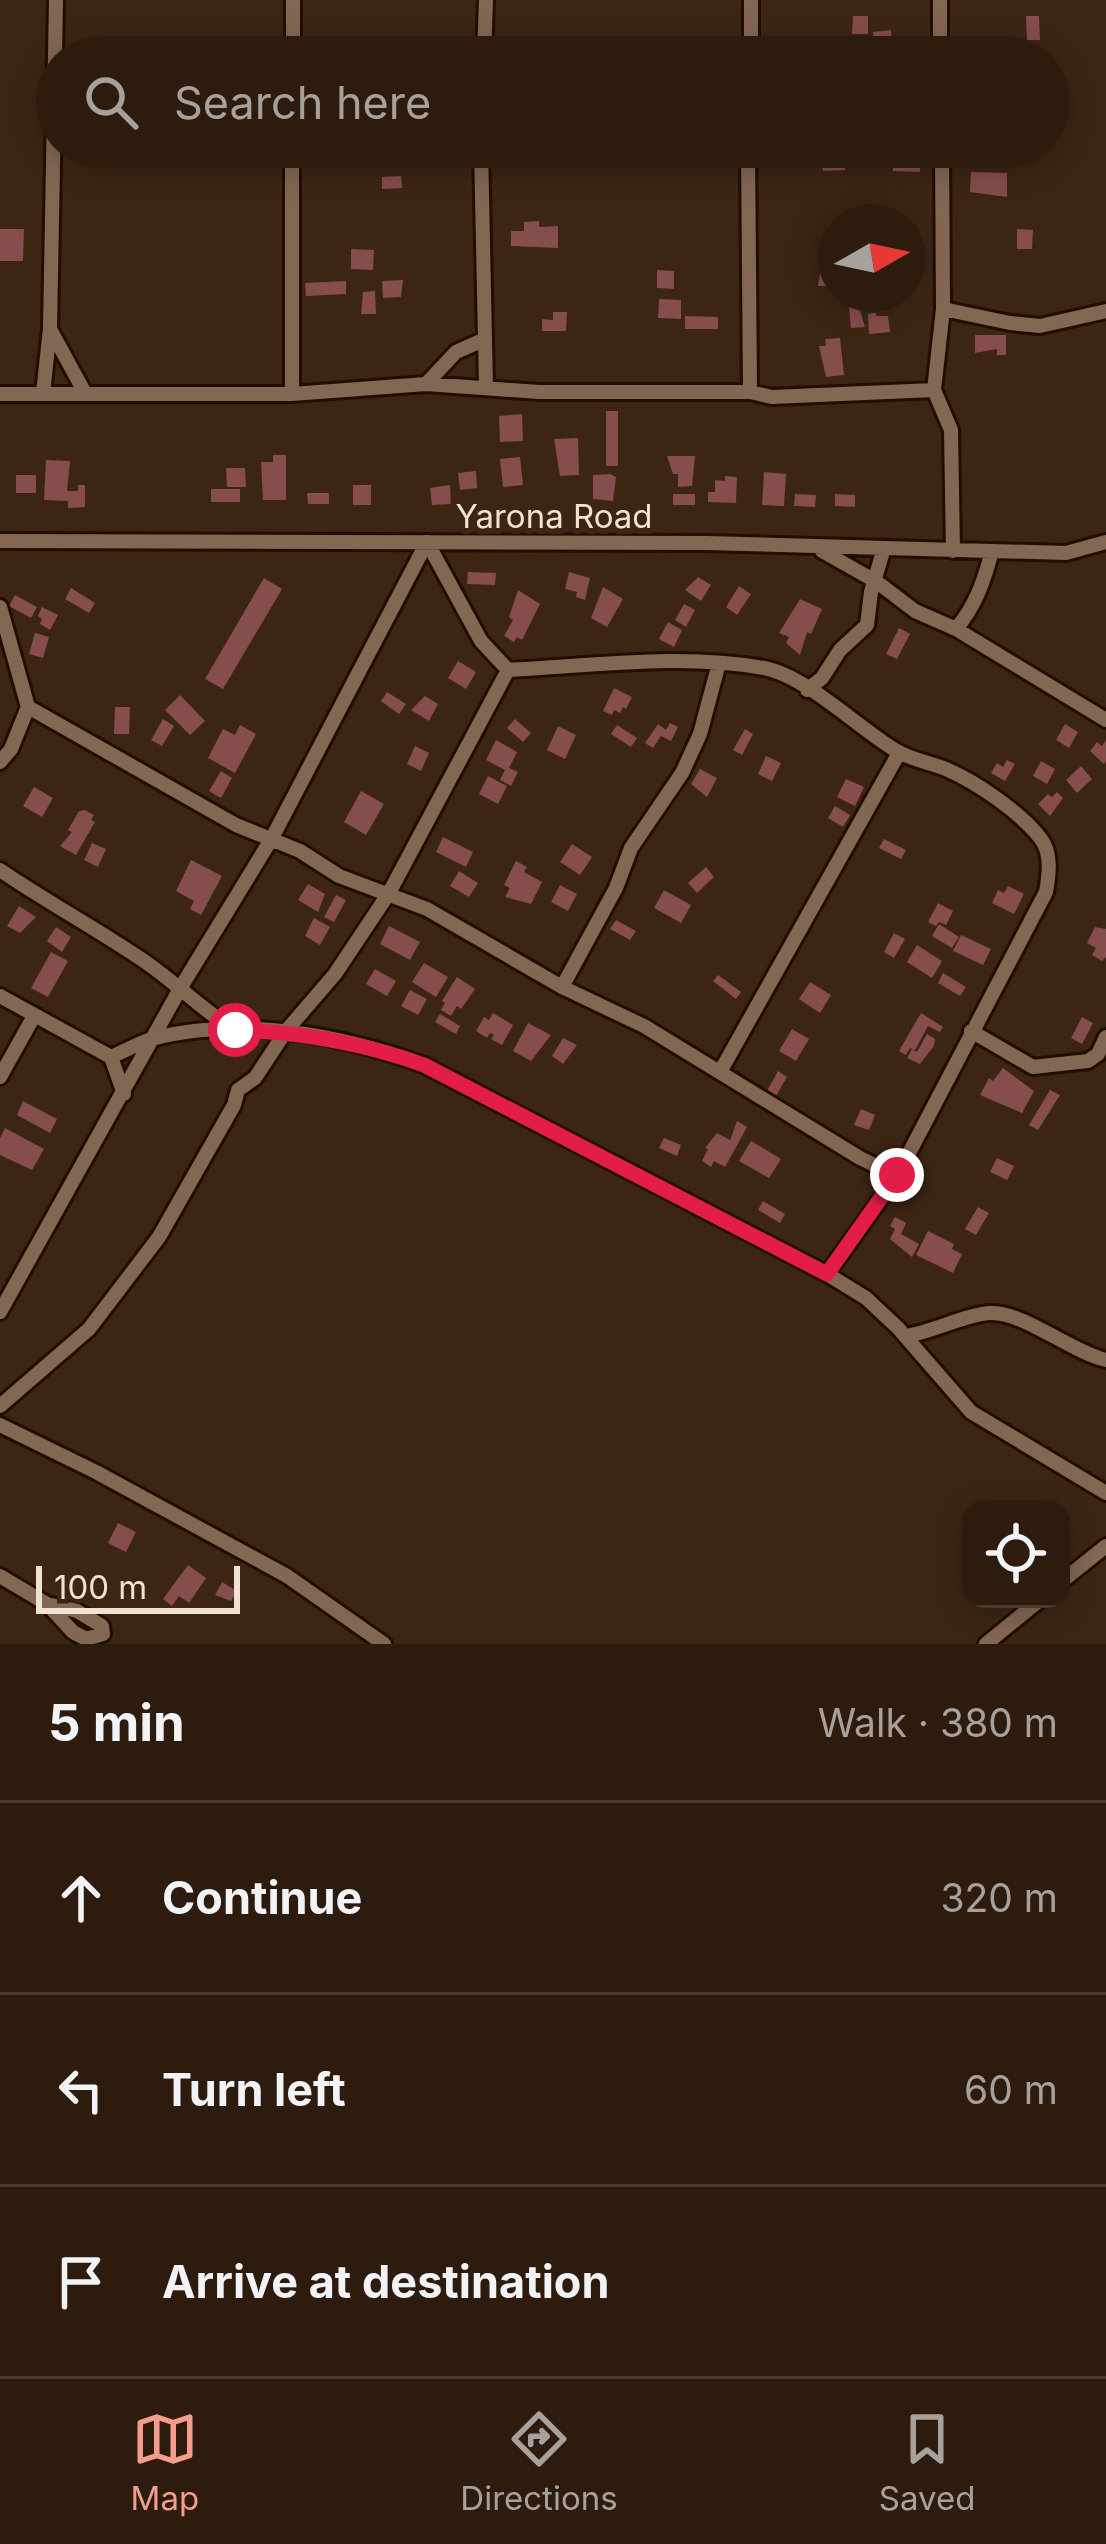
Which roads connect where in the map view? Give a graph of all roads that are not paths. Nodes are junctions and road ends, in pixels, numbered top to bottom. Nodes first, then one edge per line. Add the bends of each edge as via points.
1 (56, 0) edge
2 (293, 0) edge
3 (486, 0) edge
4 (752, 0) edge
5 (940, 0) edge
6 (55, 36) edge
7 (292, 36) edge
8 (485, 36) edge
9 (751, 36) edge
10 (940, 36) edge
11 (53, 168) edge
12 (292, 168) edge
13 (481, 168) edge
14 (748, 168) edge
15 (942, 168) edge
16 (943, 309) junction
17 (1106, 311) edge
18 (50, 329) junction
19 (483, 340) junction
20 (426, 384) junction
21 (486, 388) junction
22 (934, 390) junction
23 (750, 392) junction
24 (43, 393) junction
25 (85, 393) junction
26 (0, 394) edge
27 (292, 394) junction
28 (0, 541) edge
29 (427, 542) junction
30 (1106, 542) edge
31 (884, 548) junction
32 (817, 549) junction
33 (953, 551) junction
34 (992, 551) junction
35 (877, 582) junction
36 (0, 607) edge
37 (956, 629) junction
38 (719, 664) junction
39 (508, 670) junction
40 (808, 690) junction
41 (28, 707) junction
42 (1106, 720) edge
43 (899, 753) junction
44 (0, 762) edge
45 (272, 838) junction
46 (0, 870) edge
47 (389, 893) junction
48 (181, 987) junction
49 (562, 987) junction
50 (0, 996) edge
51 (34, 1016) junction
52 (235, 1030) junction
53 (286, 1031) junction
54 (971, 1031) junction
55 (1106, 1037) edge
56 (153, 1039) junction
57 (111, 1057) junction
58 (720, 1072) junction
59 (0, 1077) edge
60 (124, 1094) junction
61 (897, 1175) junction
62 (827, 1274) junction
63 (0, 1312) edge
64 (905, 1336) junction
65 (1106, 1360) edge
66 (0, 1406) edge
67 (0, 1425) edge
68 (1106, 1493) edge
69 (1106, 1546) edge
70 (1070, 1575) edge
71 (0, 1576) edge
72 (47, 1604) dead end
73 (1030, 1608) edge
74 (384, 1644) edge
75 (986, 1644) edge

1 - 6 street
2 - 7 street
3 - 8 street
4 - 9 street
5 - 10 street
11 - 18 street
12 - 27 street
13 - 19 street
14 - 23 street
15 - 16 street
16 - 17 street via 1040,326
16 - 22 street
18 - 24 street
18 - 25 street
19 - 20 street via 456,352
19 - 21 street
20 - 21 street
20 - 27 street
21 - 23 street
22 - 23 street
22 - 33 street via 951,430
24 - 25 street
24 - 26 street
25 - 27 street
28 - 29 street, Yarona Road
29 - 32 street, Yarona Road
29 - 39 street via 481,641
29 - 45 street
30 - 34 street, Yarona Road via 1066,553
31 - 32 street, Yarona Road
31 - 33 street, Yarona Road
31 - 35 street
32 - 35 street
33 - 34 street, Yarona Road
34 - 37 street
35 - 37 street
35 - 40 street via 868,625
36 - 41 street
37 - 42 street
38 - 39 street
38 - 40 street via 767,669
38 - 49 street via 682,773 632,848
39 - 47 street
40 - 43 street
41 - 44 street
41 - 45 street
43 - 54 street via 979,788 1046,845 1046,892
43 - 58 street
45 - 47 street
45 - 48 street
46 - 48 street
47 - 49 street
47 - 53 street
48 - 52 street
48 - 56 street
49 - 58 street
50 - 51 street
51 - 57 street
51 - 59 street
52 - 53 street
52 - 56 street
53 - 62 street via 424,1065
53 - 66 street via 238,1090 159,1237 89,1329
54 - 55 street via 1034,1067 1088,1061
54 - 61 street
56 - 57 street
56 - 60 street
57 - 60 street
58 - 61 street
60 - 63 street
61 - 62 street
62 - 64 street
64 - 65 street via 991,1312
64 - 68 street via 970,1412
67 - 74 street via 286,1576
69 - 70 street
71 - 72 street
73 - 75 street

